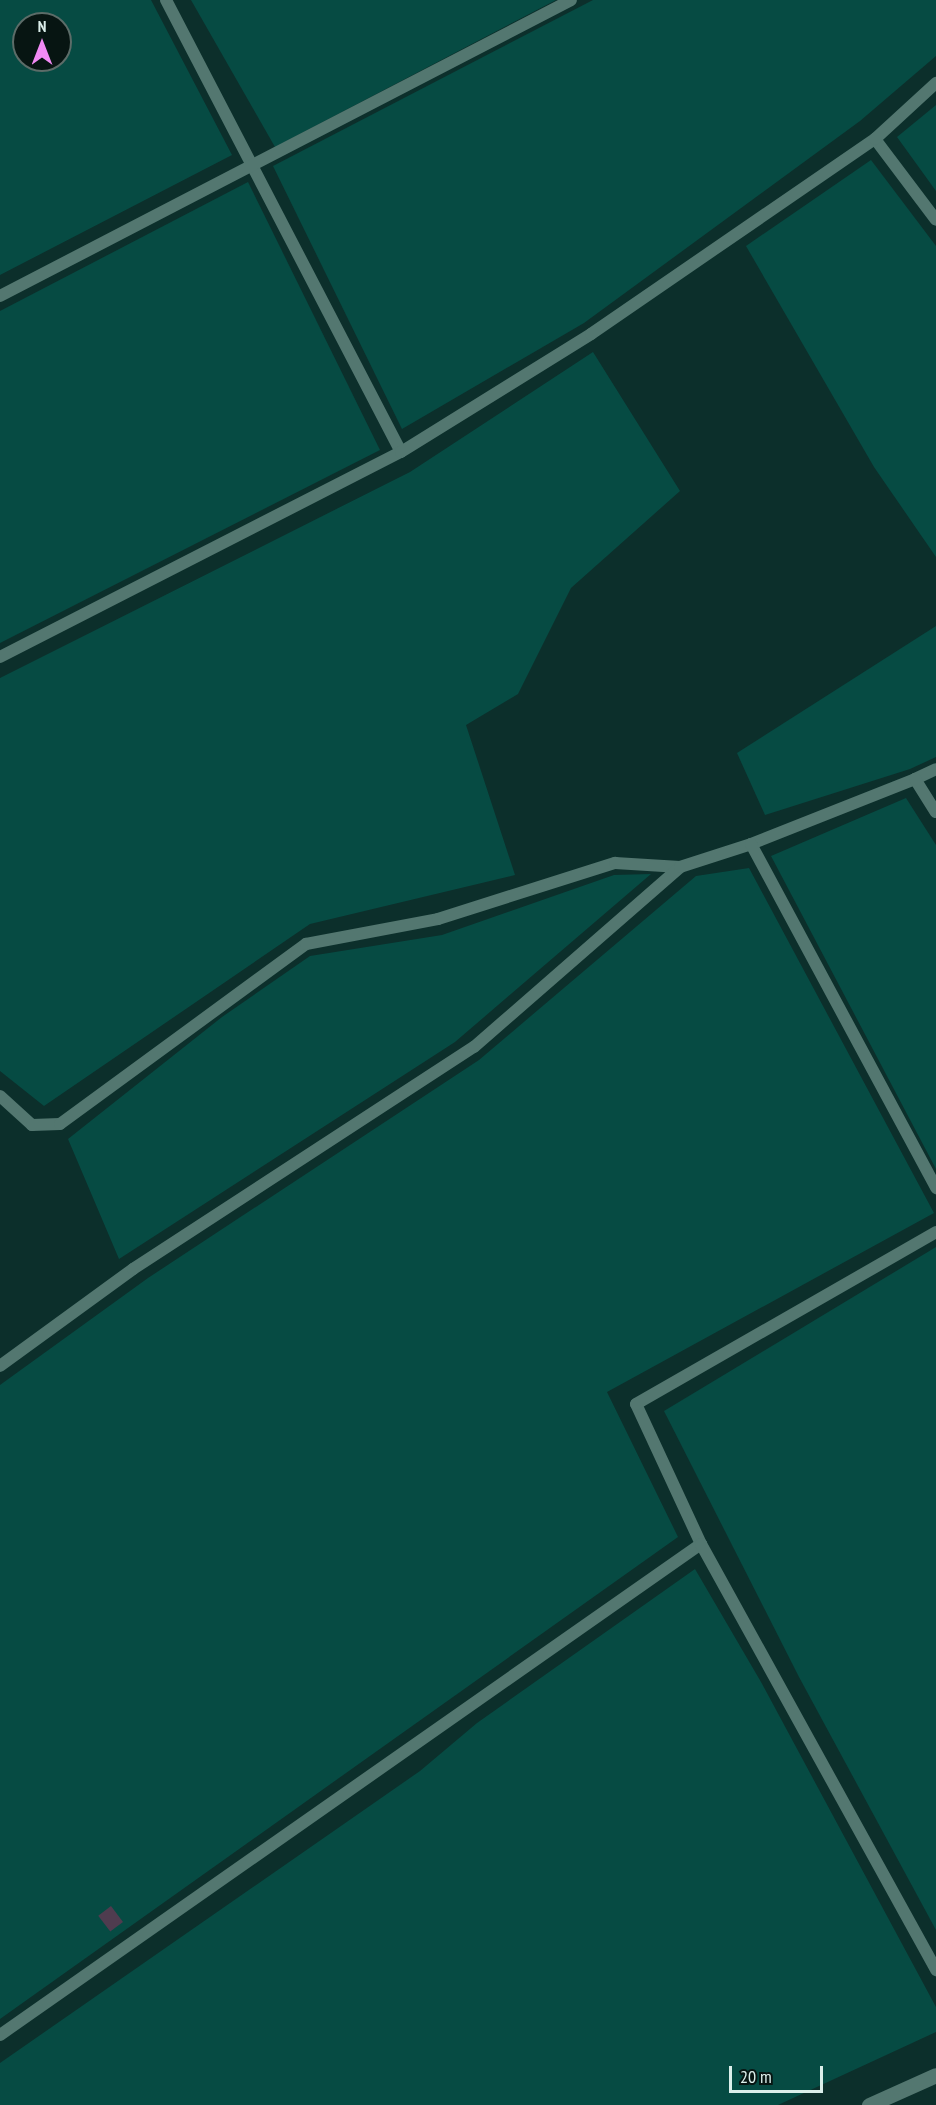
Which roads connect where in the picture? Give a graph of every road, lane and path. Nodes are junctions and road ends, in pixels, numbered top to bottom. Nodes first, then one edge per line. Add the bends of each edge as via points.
1 (166, 0) edge
2 (571, 0) edge
3 (936, 82) edge
4 (875, 139) junction
5 (251, 165) junction
6 (936, 220) edge
7 (0, 296) edge
8 (401, 452) junction
9 (0, 657) edge
10 (936, 769) edge
11 (915, 779) junction
12 (936, 812) edge
13 (751, 844) junction
14 (680, 867) junction
15 (0, 1096) edge
16 (936, 1188) edge
17 (936, 1233) edge
18 (0, 1366) edge
19 (701, 1544) junction
20 (936, 1970) edge
21 (0, 2035) edge
22 (936, 2075) edge
23 (869, 2105) edge

1 - 5 lane
2 - 5 lane
3 - 4 lane
4 - 6 lane
4 - 8 lane via 591,334
5 - 7 lane
5 - 8 lane
8 - 9 lane
10 - 11 lane
11 - 12 lane
11 - 13 lane
13 - 14 lane
13 - 16 lane
14 - 15 lane via 615,863 438,919 306,944 60,1124 32,1125
14 - 18 lane via 474,1047 133,1269
17 - 19 lane via 636,1404
19 - 20 lane
19 - 21 lane
22 - 23 street

